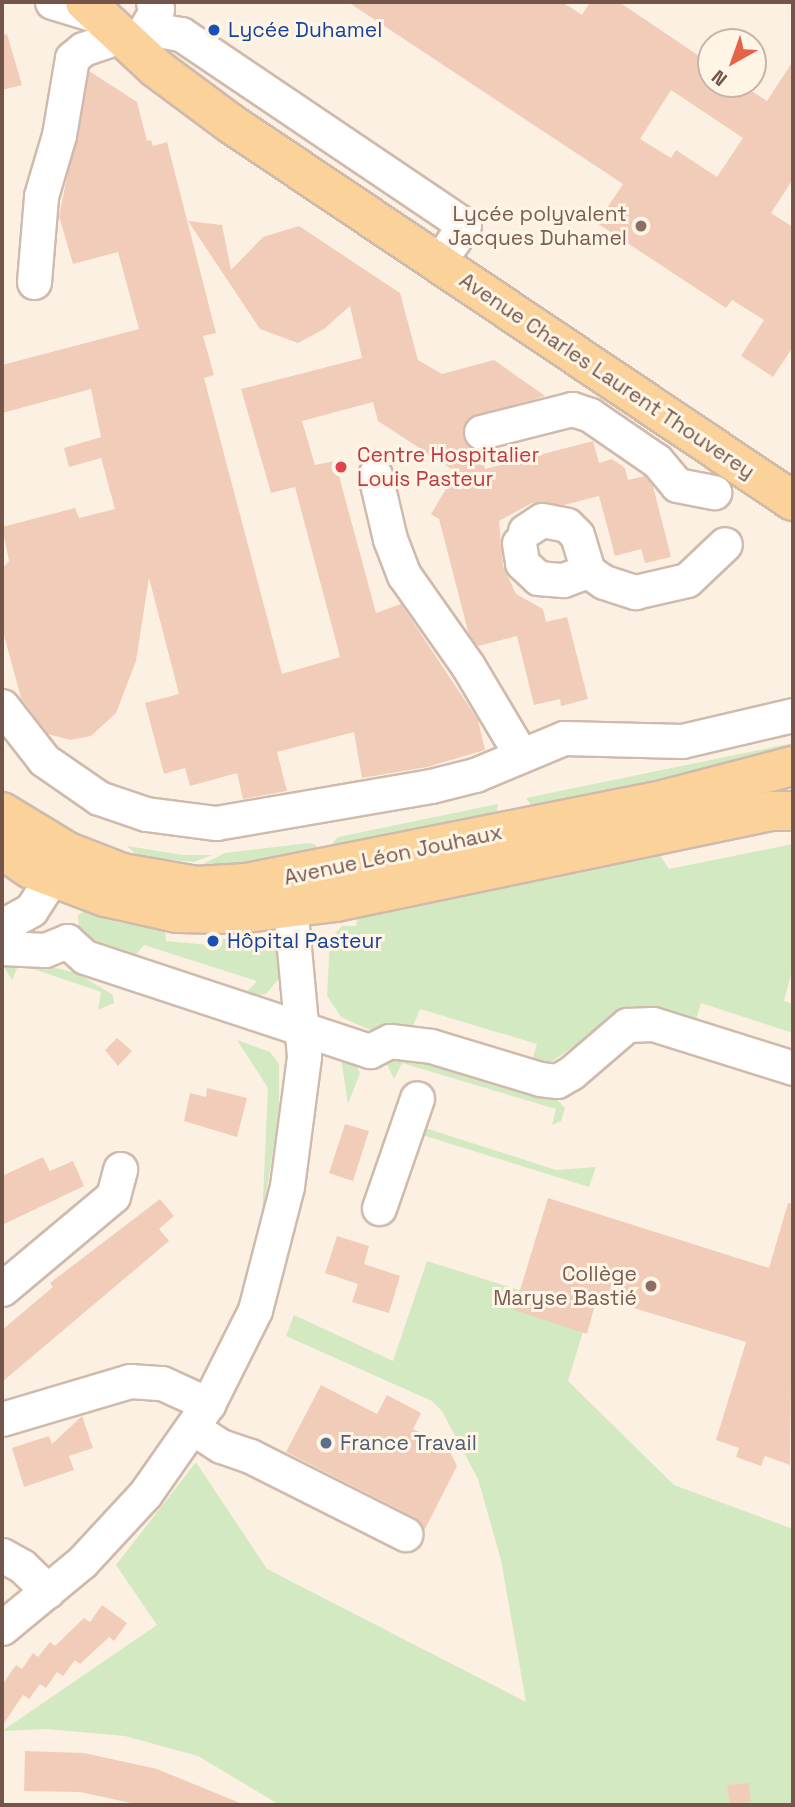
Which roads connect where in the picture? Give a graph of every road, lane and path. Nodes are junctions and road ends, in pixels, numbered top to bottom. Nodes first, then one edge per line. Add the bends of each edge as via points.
1 (52, 2) edge
2 (120, 14) edge
3 (34, 282) dead end
4 (481, 432) dead end
5 (793, 472) edge
6 (375, 475) dead end
7 (714, 492) dead end
8 (793, 501) edge
9 (725, 544) dead end
10 (588, 571) junction
11 (2, 706) edge
12 (793, 715) edge
13 (521, 755) junction
14 (793, 766) edge
15 (786, 806) edge
16 (2, 812) edge
17 (2, 849) edge
18 (56, 874) junction
19 (289, 894) junction
20 (2, 926) edge
21 (67, 941) junction
22 (2, 948) edge
23 (303, 1030) junction
24 (793, 1068) edge
25 (417, 1098) dead end
26 (120, 1169) dead end
27 (379, 1208) dead end
28 (2, 1289) edge
29 (201, 1416) junction
30 (2, 1419) edge
31 (405, 1534) dead end
32 (2, 1555) edge
33 (48, 1591) junction
34 (2, 1628) edge

1 - 2 street
2 - 3 street via 72,58 59,135 41,196
2 - 5 main road, Avenue Charles Laurent Thouverey via 201,74 465,224
2 - 8 main road, Avenue Charles Laurent Thouverey via 230,123
4 - 7 street via 572,409 590,415 657,461 677,485
6 - 13 street via 404,575 468,666
9 - 10 street via 687,580 649,591 617,588
10 - 10 street via 563,580 538,578 522,563 522,537 542,520 567,525 577,534
11 - 13 street via 44,760 77,786 134,810 183,821 244,819 431,786
12 - 13 street via 682,741 564,738
14 - 19 main road, Avenue Léon Jouhaux
15 - 19 main road
16 - 18 main road, Avenue Léon Jouhaux
17 - 18 main road
18 - 19 main road, Avenue Léon Jouhaux via 122,873 197,886
18 - 20 street via 32,910
18 - 21 street
19 - 23 street
21 - 22 street via 45,950
21 - 23 street via 85,957
23 - 24 street via 370,1051 390,1041 431,1046 556,1081 627,1025 653,1024
23 - 29 street via 292,1153 274,1247 255,1310
25 - 27 street
26 - 28 street via 113,1196
29 - 30 street via 162,1383 130,1381
29 - 31 street via 221,1446
29 - 33 street via 114,1531
32 - 33 street via 22,1566
33 - 34 street

